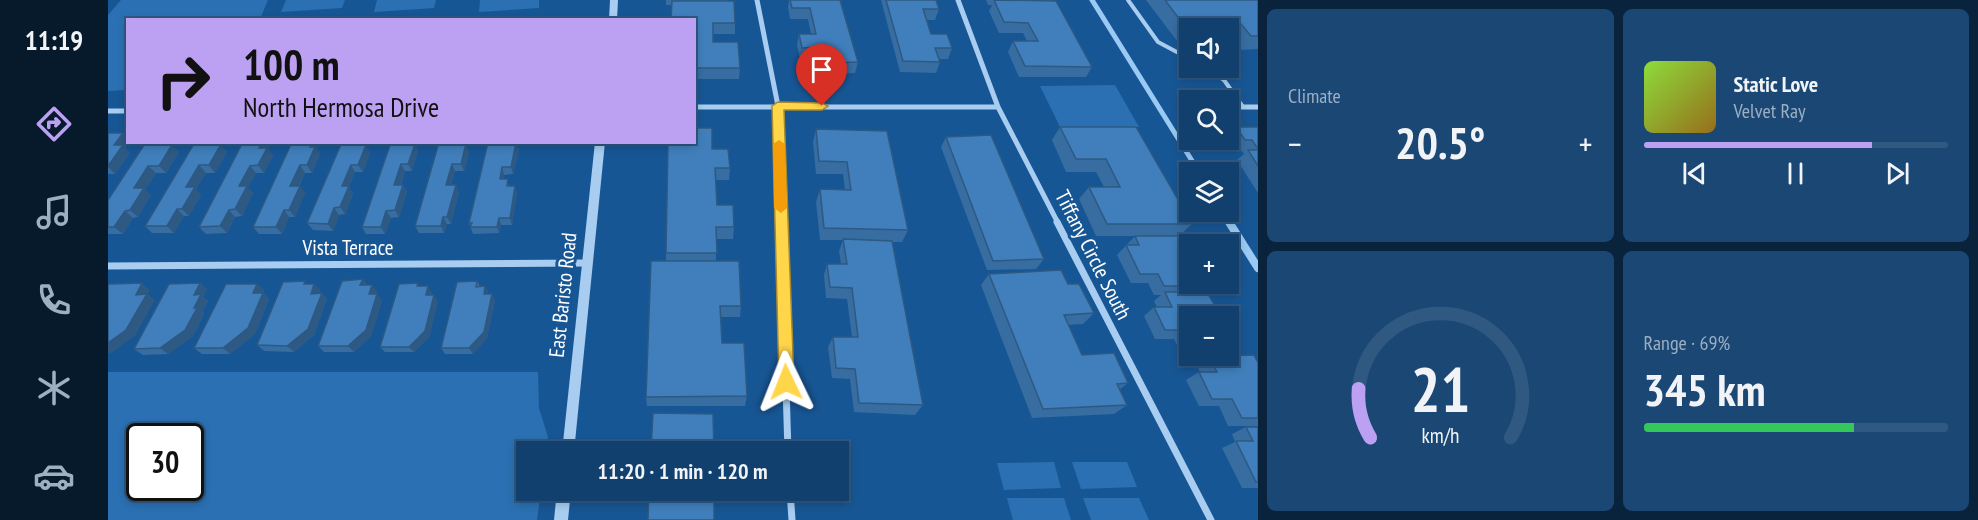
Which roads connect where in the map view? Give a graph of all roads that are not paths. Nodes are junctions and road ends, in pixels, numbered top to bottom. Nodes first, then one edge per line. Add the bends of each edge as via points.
1 (614, 0) edge
2 (757, 0) edge
3 (958, 0) edge
4 (1128, 0) edge
5 (612, 18) edge
6 (1179, 53) edge
7 (1221, 78) edge
8 (696, 106) edge
9 (778, 106) junction
10 (998, 107) junction
11 (1239, 107) edge
12 (1243, 107) junction
13 (1258, 107) edge
14 (108, 111) edge
15 (126, 111) edge
16 (600, 144) edge
17 (588, 263) junction
18 (108, 266) edge
19 (569, 441) edge
20 (788, 441) edge
21 (563, 501) edge
22 (791, 501) edge
23 (561, 520) edge
24 (792, 520) edge
25 (1211, 520) edge

1 - 5 street
2 - 9 street
3 - 10 street, Tiffany Circle South
4 - 6 lane via 1158,42
7 - 12 lane
8 - 9 street
9 - 10 street
9 - 20 street
10 - 25 street, Tiffany Circle South
11 - 12 street
12 - 13 street
14 - 15 street
16 - 17 street, East Baristo Road
17 - 18 street, Vista Terrace
17 - 19 street, East Baristo Road
21 - 23 street
22 - 24 street

